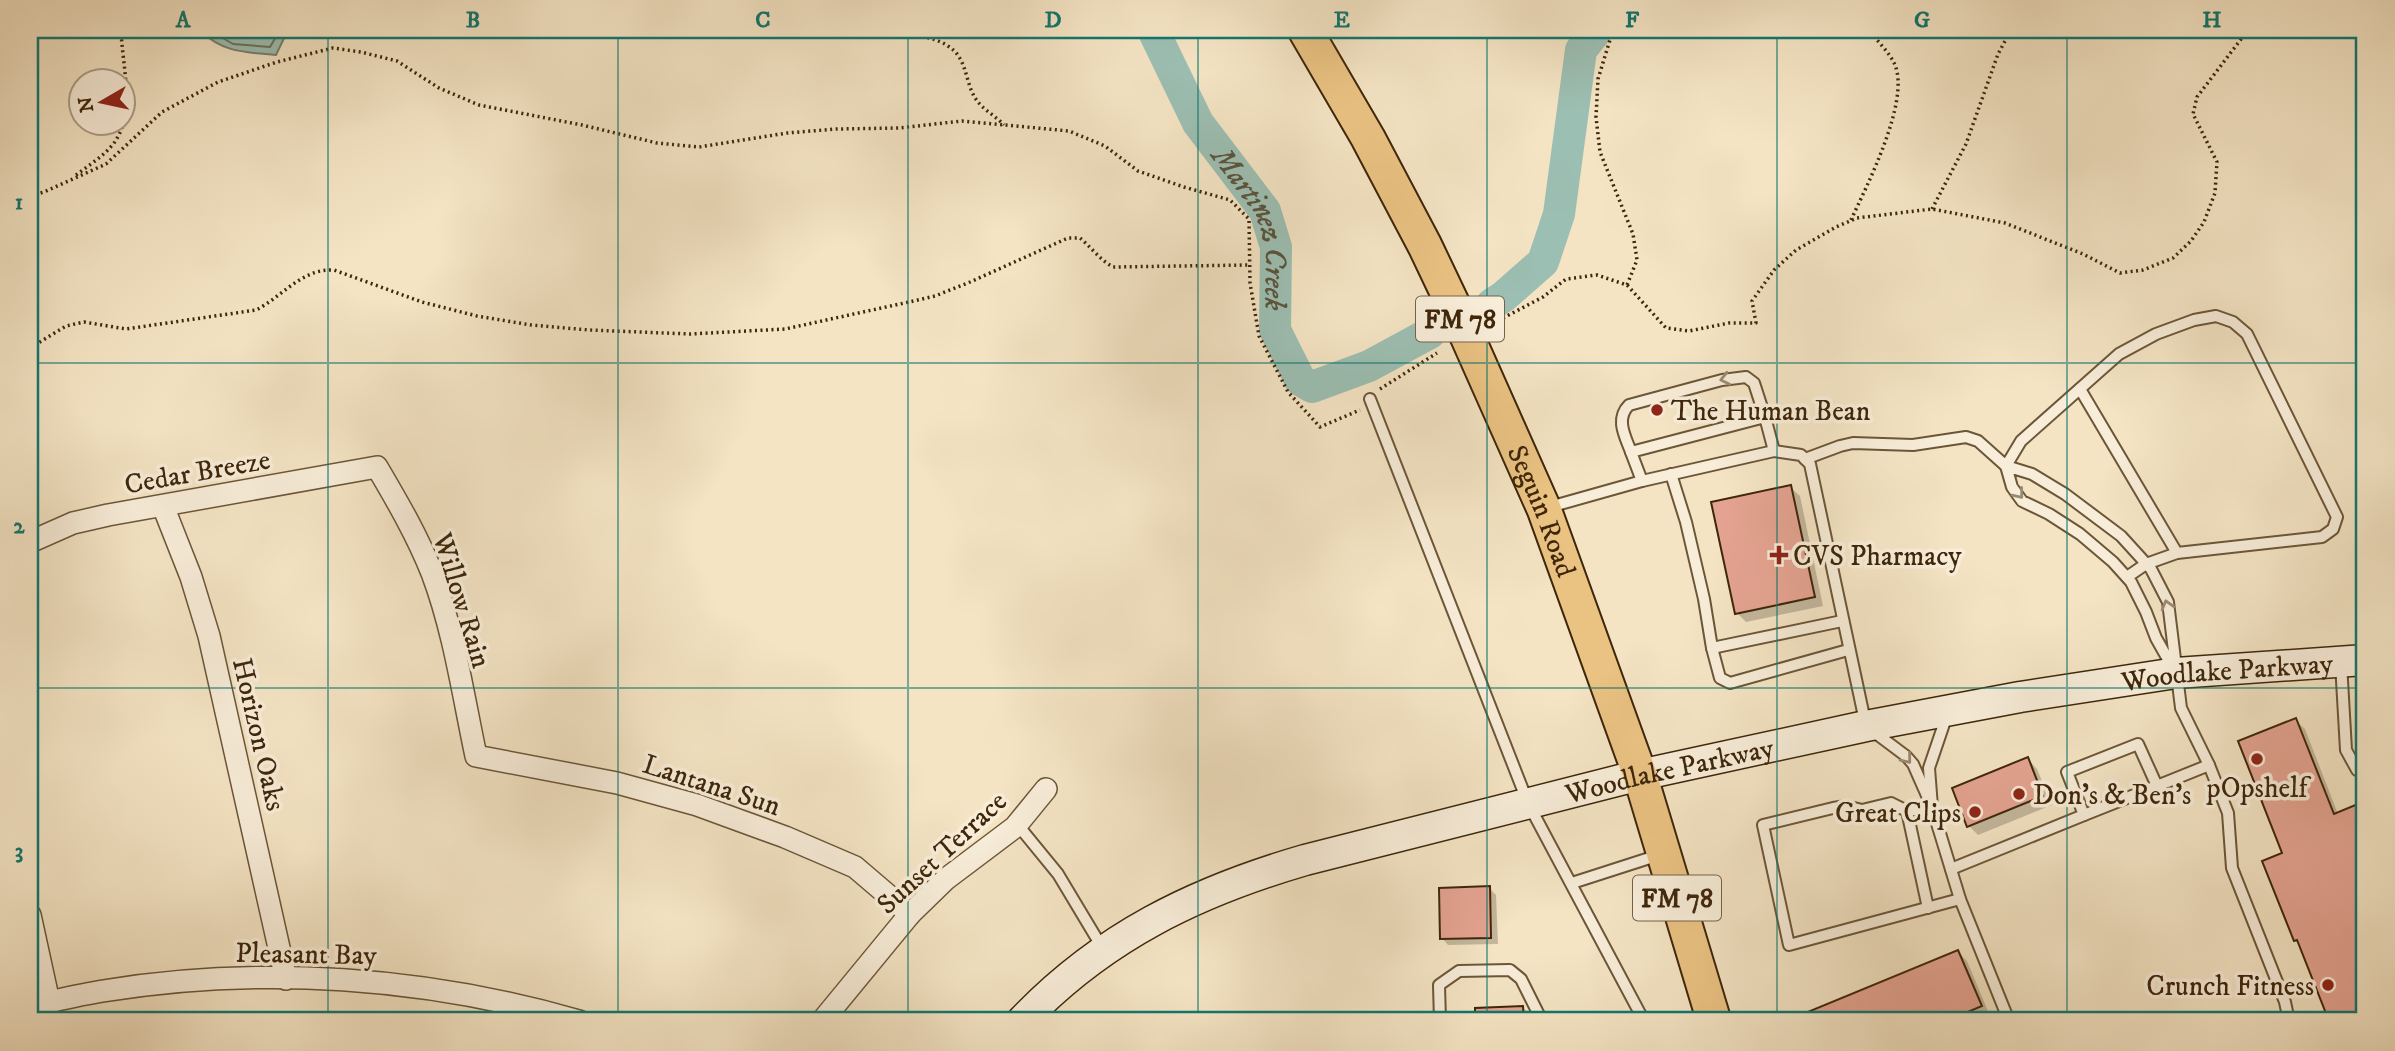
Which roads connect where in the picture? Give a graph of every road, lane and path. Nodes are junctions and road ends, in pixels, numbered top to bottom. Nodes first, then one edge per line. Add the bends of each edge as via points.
1 (121, 30) edge
2 (901, 30) edge
3 (1305, 30) edge
4 (1613, 30) edge
5 (1869, 30) edge
6 (2011, 30) edge
7 (2248, 30) edge
8 (1004, 125) junction
9 (70, 180) junction
10 (30, 196) edge
11 (1932, 209) junction
12 (1851, 220) junction
13 (1250, 265) junction
14 (1627, 285) junction
15 (1503, 318) dead end
16 (30, 348) edge
17 (1437, 354) dead end
18 (2080, 389) junction
19 (1370, 399) junction
20 (1765, 417) junction
21 (1774, 451) junction
22 (1631, 452) junction
23 (1805, 459) junction
24 (2006, 466) junction
25 (377, 467) joint
26 (1671, 474) junction
27 (1642, 481) junction
28 (163, 506) junction
29 (1544, 509) junction
30 (30, 542) edge
31 (2177, 553) junction
32 (2146, 564) junction
33 (2127, 577) junction
34 (1842, 621) junction
35 (1712, 648) junction
36 (1848, 650) junction
37 (2353, 660) edge
38 (2176, 673) junction
39 (1948, 711) junction
40 (1866, 726) junction
41 (476, 756) joint
42 (2209, 765) junction
43 (2365, 774) edge
44 (1640, 775) junction
45 (2157, 786) junction
46 (1046, 789) dead end
47 (1528, 803) junction
48 (1932, 807) junction
49 (1907, 811) junction
50 (2084, 815) junction
51 (1017, 824) junction
52 (1664, 854) junction
53 (1951, 869) junction
54 (1572, 883) junction
55 (1960, 900) junction
56 (1928, 908) junction
57 (910, 914) junction
58 (30, 915) edge
59 (1104, 951) junction
60 (286, 979) junction
61 (40, 1004) edge
62 (1027, 1020) edge
63 (579, 1021) edge
64 (822, 1021) edge
65 (1440, 1021) edge
66 (1542, 1021) edge
67 (1644, 1021) edge
68 (1714, 1021) edge
69 (2009, 1021) edge
70 (2289, 1021) edge

1 - 9 path via 123,122 115,142
2 - 8 path via 954,50 973,95
3 - 29 main road, Seguin Road / FM 78 via 1425,246
4 - 14 path via 1598,79 1597,117 1600,152 1633,234 1637,260
5 - 12 path via 1895,64 1896,102
6 - 11 path via 1966,144
7 - 11 path via 2197,97 2193,114 2217,162 2215,192 2204,222 2173,258 2120,273 2005,223
8 - 9 path via 962,121 786,133 699,147 657,143 479,105 439,88 397,61 333,48 218,82 162,112 106,164
8 - 13 path via 1069,131 1105,146 1138,171 1230,200 1249,219
9 - 10 path
11 - 12 path
12 - 14 path via 1796,250 1774,270 1752,301 1756,323 1689,331 1666,328
13 - 16 path via 1113,267 1080,238 1068,238 970,282 909,302 785,329 690,334 589,330 477,316 422,302 334,270 321,270 301,278 256,310 126,330 84,322 66,326
13 - 19 path via 1259,336 1296,401 1320,427 1358,412
14 - 15 path via 1597,275 1566,279
17 - 19 path via 1383,386
18 - 24 lane via 2021,441
18 - 31 lane
18 - 31 lane via 2119,354 2194,320 2216,316 2247,334 2337,516 2333,529 2322,537
19 - 47 lane
20 - 21 lane
20 - 22 lane
20 -> 22 lane via 1754,383 1746,377 1722,380 1629,405 1621,420
21 - 23 lane
21 - 26 lane
22 - 27 lane
23 - 24 lane via 1853,443 1913,445 1966,437 1978,441
23 - 34 lane via 1810,464
24 - 32 lane via 2032,474 2065,494 2120,536
24 -> 33 lane via 2022,501 2080,534
25 - 28 street, Cedar Breeze
25 - 41 street, Willow Rain via 411,524 432,573
26 - 27 lane
26 - 35 lane via 1698,573
27 - 29 lane
28 - 30 street, Cedar Breeze via 73,523
28 - 60 street, Horizon Oaks via 209,636
29 - 44 main road, Seguin Road / FM 78
31 - 32 lane
32 - 33 lane
38 -> 32 lane via 2168,602
33 - 38 lane
34 - 35 lane
34 - 36 lane
35 - 36 lane via 1720,678 1730,683
36 - 40 lane
37 - 38 street, Woodlake Parkway
37 - 43 lane via 2346,750 2357,770
38 - 39 street, Woodlake Parkway
38 - 42 lane via 2181,708
39 - 40 street, Woodlake Parkway
39 - 48 lane via 1929,768
40 - 44 street, Woodlake Parkway
40 -> 48 lane via 1913,764
41 - 57 street, Lantana Sun via 617,783 697,805 785,837 855,867
42 - 45 lane
42 - 70 lane via 2228,813 2232,868
44 - 47 street, Woodlake Parkway
44 - 52 main road, Seguin Road / FM 78
45 - 50 lane
45 - 50 lane via 2138,744 2078,767 2067,772
46 - 51 street, Sunset Terrace
47 - 54 lane
47 - 59 street, Woodlake Parkway via 1250,876 1197,897
48 - 49 lane
48 - 53 lane
49 - 56 lane
49 - 56 lane via 1891,803 1862,810 1846,806 1763,825 1789,945
50 - 53 lane
51 - 57 street, Sunset Terrace via 946,879
51 - 59 lane via 1058,874
52 - 54 lane
52 - 68 main road, Seguin Road / FM 78
53 - 55 lane
54 - 67 lane
55 - 56 lane
55 - 69 lane
57 - 64 street, Sunset Terrace
58 - 61 street
59 - 62 street, Woodlake Parkway via 1067,979
60 - 61 street, Pleasant Bay via 204,979
60 - 63 street, Pleasant Bay via 415,985
65 - 66 lane via 1439,985 1459,971 1510,970 1521,979

